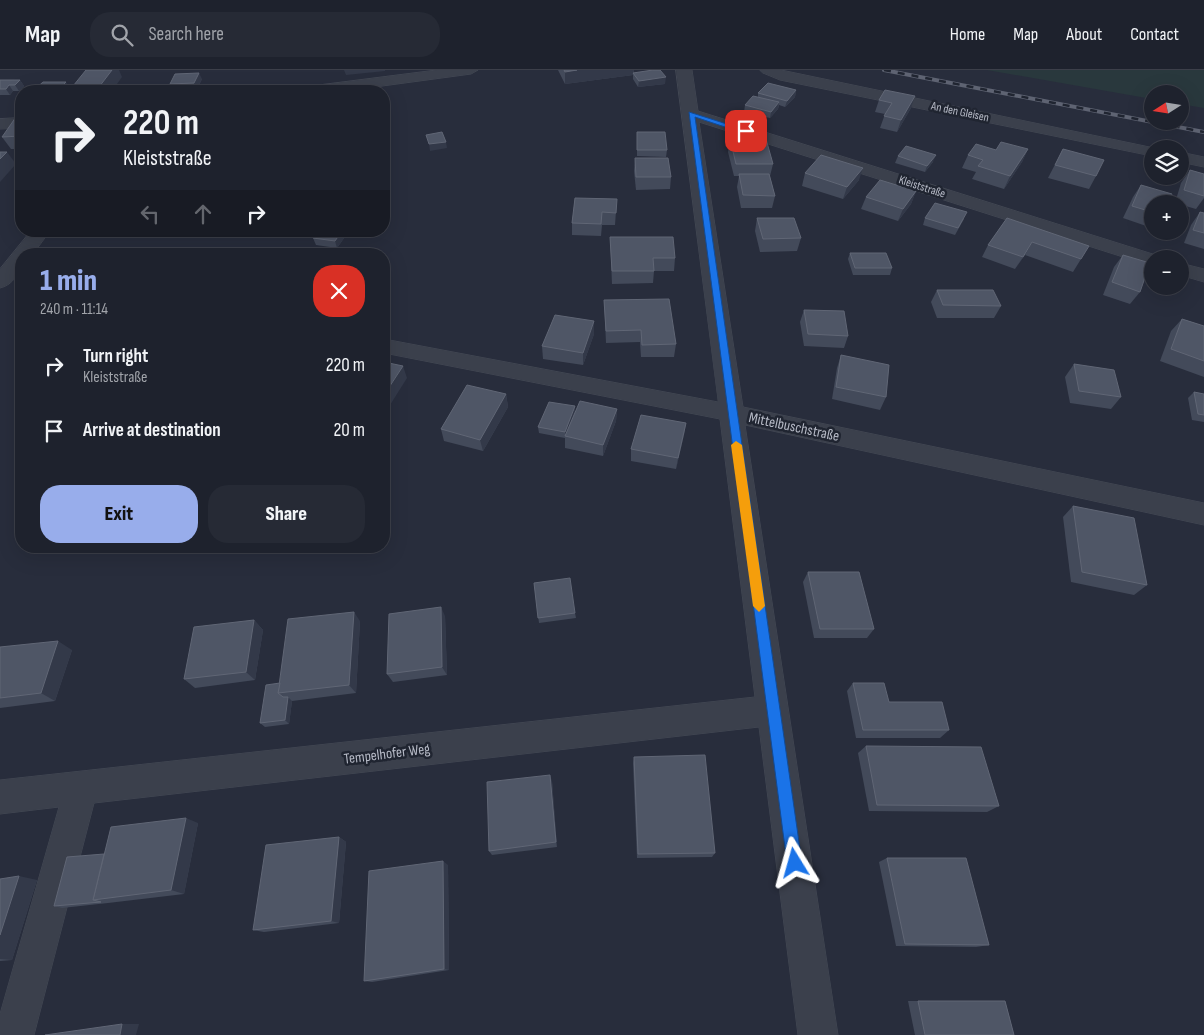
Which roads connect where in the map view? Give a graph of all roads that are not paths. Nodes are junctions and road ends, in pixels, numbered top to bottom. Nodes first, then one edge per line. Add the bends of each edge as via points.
1 (471, 70) edge
2 (684, 70) edge
3 (768, 70) edge
4 (357, 85) edge
5 (691, 114) junction
6 (15, 123) edge
7 (0, 124) edge
8 (1144, 149) edge
9 (1189, 159) edge
10 (1204, 162) edge
11 (36, 237) edge
12 (28, 248) edge
13 (1144, 257) edge
14 (1189, 272) edge
15 (1204, 276) edge
16 (390, 347) edge
17 (732, 413) junction
18 (1204, 514) edge
19 (774, 710) junction
20 (81, 789) junction
21 (0, 797) edge
22 (14, 1035) edge
23 (818, 1035) edge

1 - 4 street
2 - 5 street
3 - 8 street, An den Gleisen via 780,76
5 - 13 street, Kleiststraße
5 - 17 street
6 - 7 street
9 - 10 street
11 - 12 street
14 - 15 street
16 - 17 street, Mittelbuschstraße
17 - 18 street, Mittelbuschstraße
17 - 19 street
19 - 20 street, Tempelhofer Weg
19 - 23 street
20 - 21 street, Tempelhofer Weg
20 - 22 street

